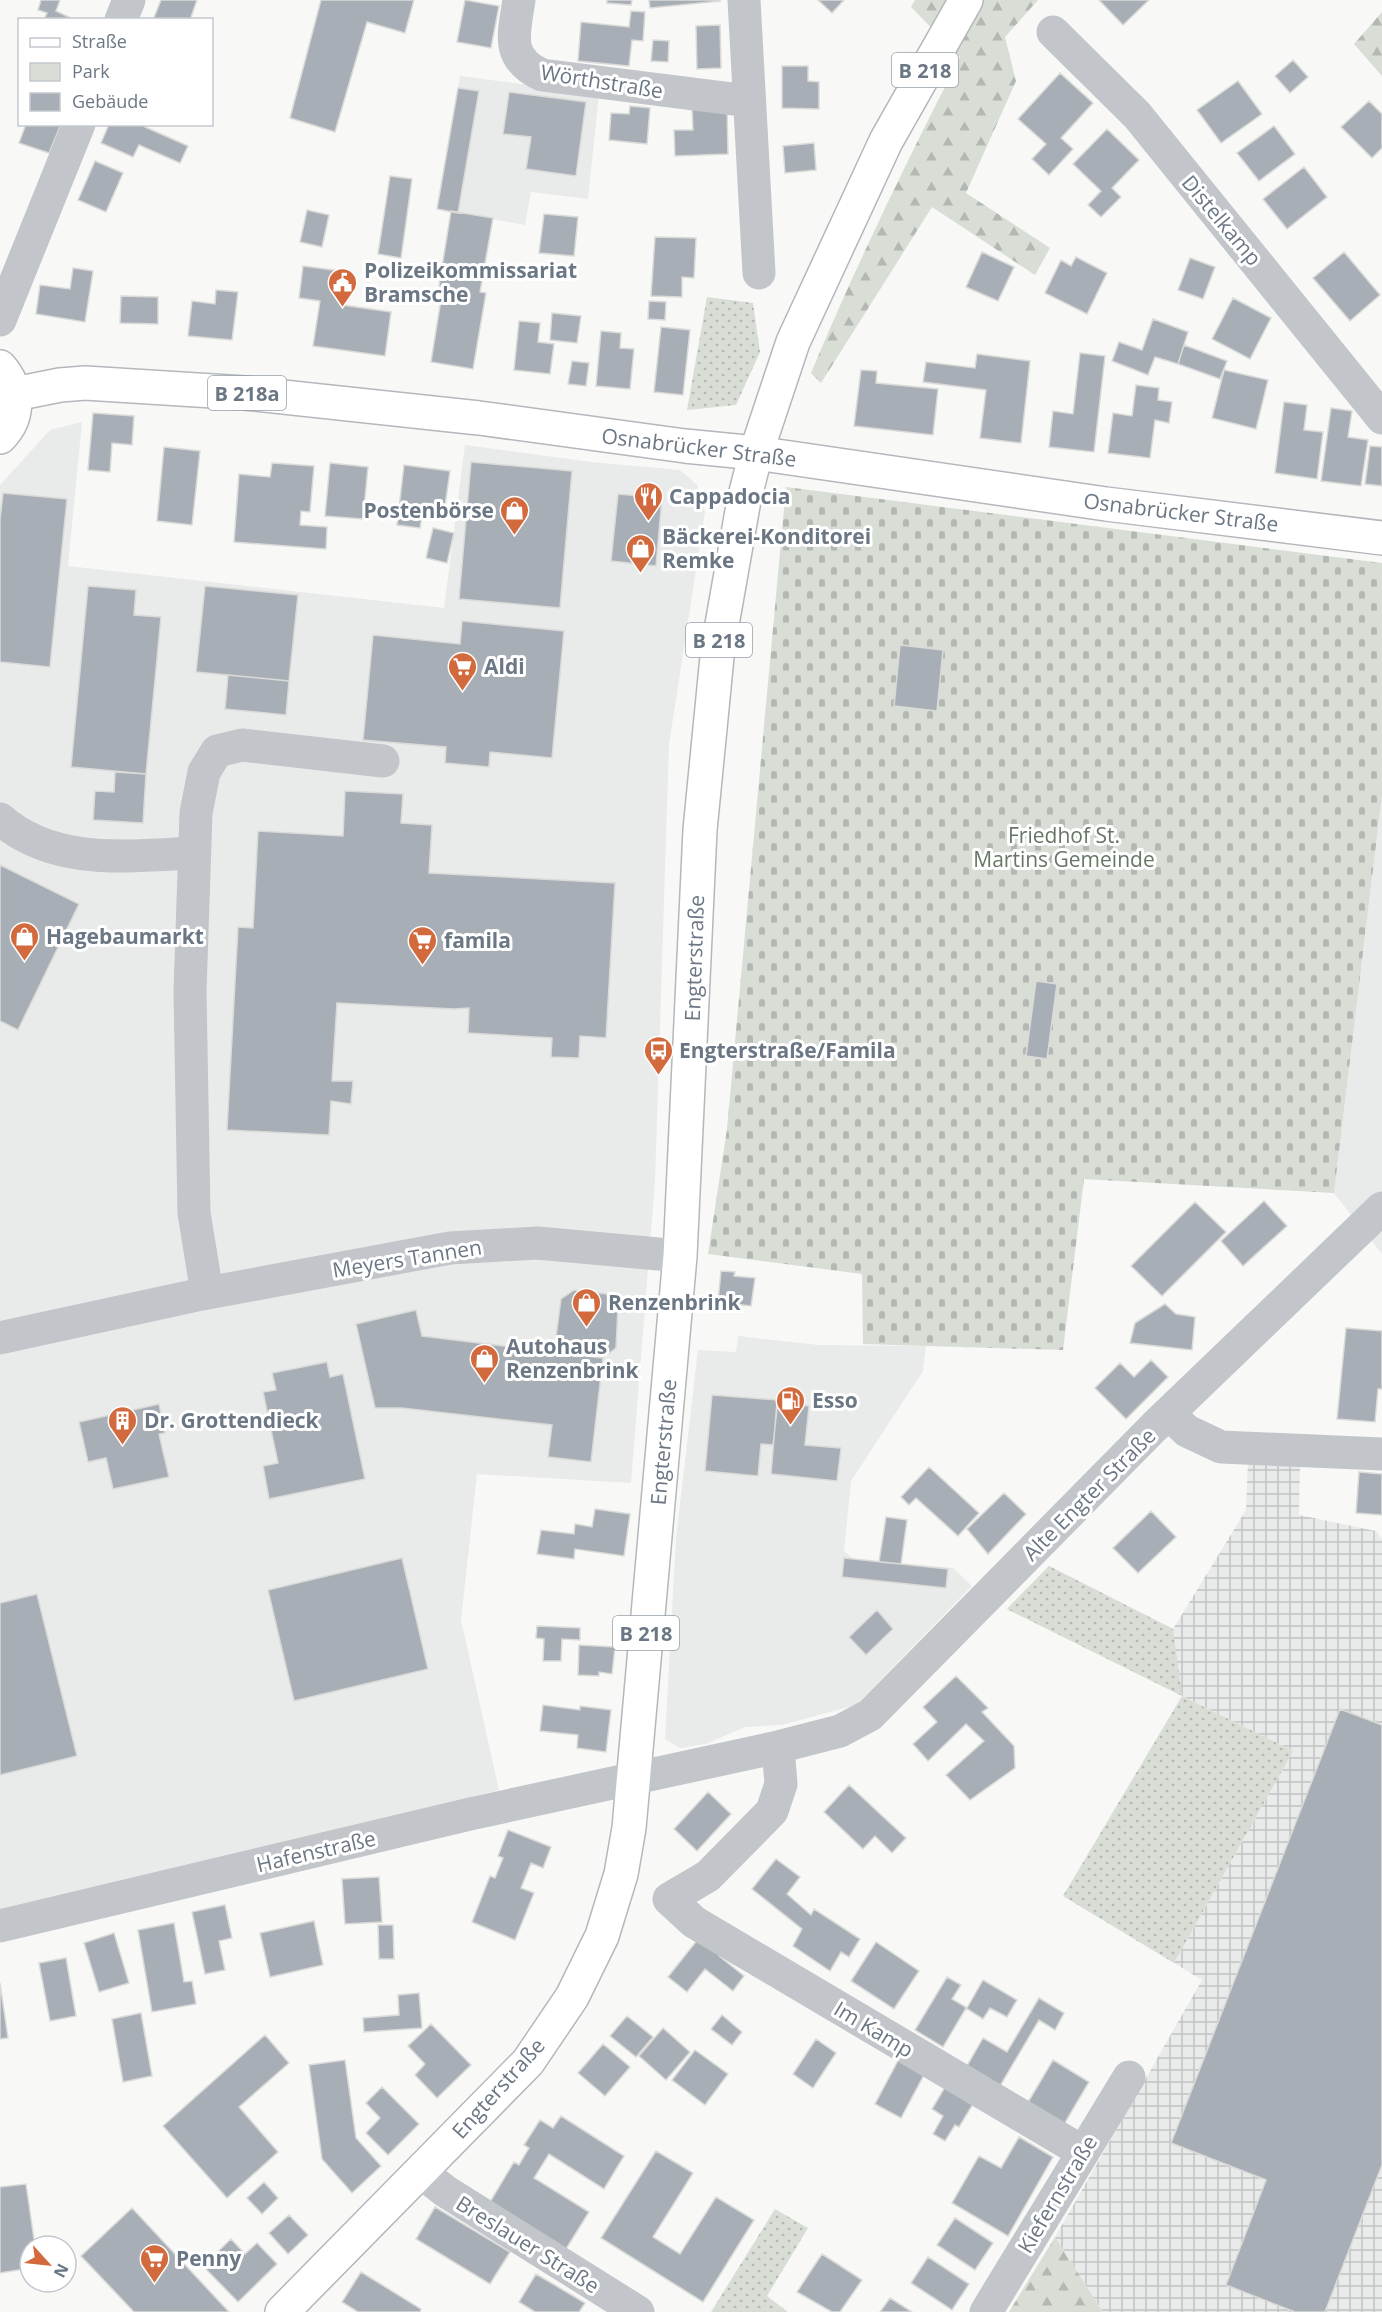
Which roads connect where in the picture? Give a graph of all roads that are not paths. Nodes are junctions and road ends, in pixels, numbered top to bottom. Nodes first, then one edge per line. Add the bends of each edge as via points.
1 (129, 0) edge
2 (519, 0) edge
3 (744, 0) edge
4 (966, 0) edge
5 (122, 18) edge
6 (1053, 32) dead end
7 (749, 101) junction
8 (78, 126) edge
9 (759, 273) dead end
10 (0, 320) edge
11 (7, 381) edge
12 (1382, 418) edge
13 (0, 437) edge
14 (756, 453) junction
15 (1382, 538) edge
16 (382, 761) dead end
17 (0, 819) edge
18 (193, 853) junction
19 (1382, 1208) edge
20 (680, 1256) junction
21 (207, 1293) junction
22 (0, 1338) edge
23 (1169, 1413) junction
24 (1382, 1454) edge
25 (778, 1747) junction
26 (633, 1778) junction
27 (0, 1926) edge
28 (1129, 2077) dead end
29 (1083, 2152) junction
30 (421, 2172) junction
31 (295, 2308) edge
32 (638, 2312) edge
33 (986, 2312) edge

1 - 5 street
2 - 7 street, Wörthstraße via 514,38 517,56 527,68 542,75
3 - 7 street
4 - 14 main road, B 218 via 886,141 793,342
6 - 12 street, Distelkamp via 1137,116
7 - 9 street
8 - 10 street
11 - 13 main road via 15,407 11,423
11 - 14 main road, Osnabrücker Straße / B 218a via 245,393
14 - 15 main road, Osnabrücker Straße via 1106,504
14 - 20 main road, Engterstraße / B 218 via 718,647 700,830
16 - 18 street via 242,745 217,751 204,772
17 - 18 street via 33,841 74,854
18 - 21 street via 190,991 194,1213
19 - 23 street, Alte Engter Straße
20 - 21 street, Meyers Tannen via 537,1243 450,1248
20 - 26 main road, Engterstraße / B 218
21 - 22 street, Meyers Tannen
23 - 24 street via 1187,1431 1221,1447
23 - 25 street, Alte Engter Straße via 870,1715 840,1731
25 - 26 street, Alte Engter Straße
25 - 29 street, Im Kamp via 782,1784 772,1811 708,1876 669,1899 694,1922
26 - 27 street, Hafenstraße
26 - 30 main road, Engterstraße / B 218 via 621,1874 602,1936 577,1987 528,2062
28 - 29 street, Kiefernstraße
29 - 33 street, Kiefernstraße
30 - 31 main road, Engterstraße / B 218
30 - 32 street, Breslauer Straße

